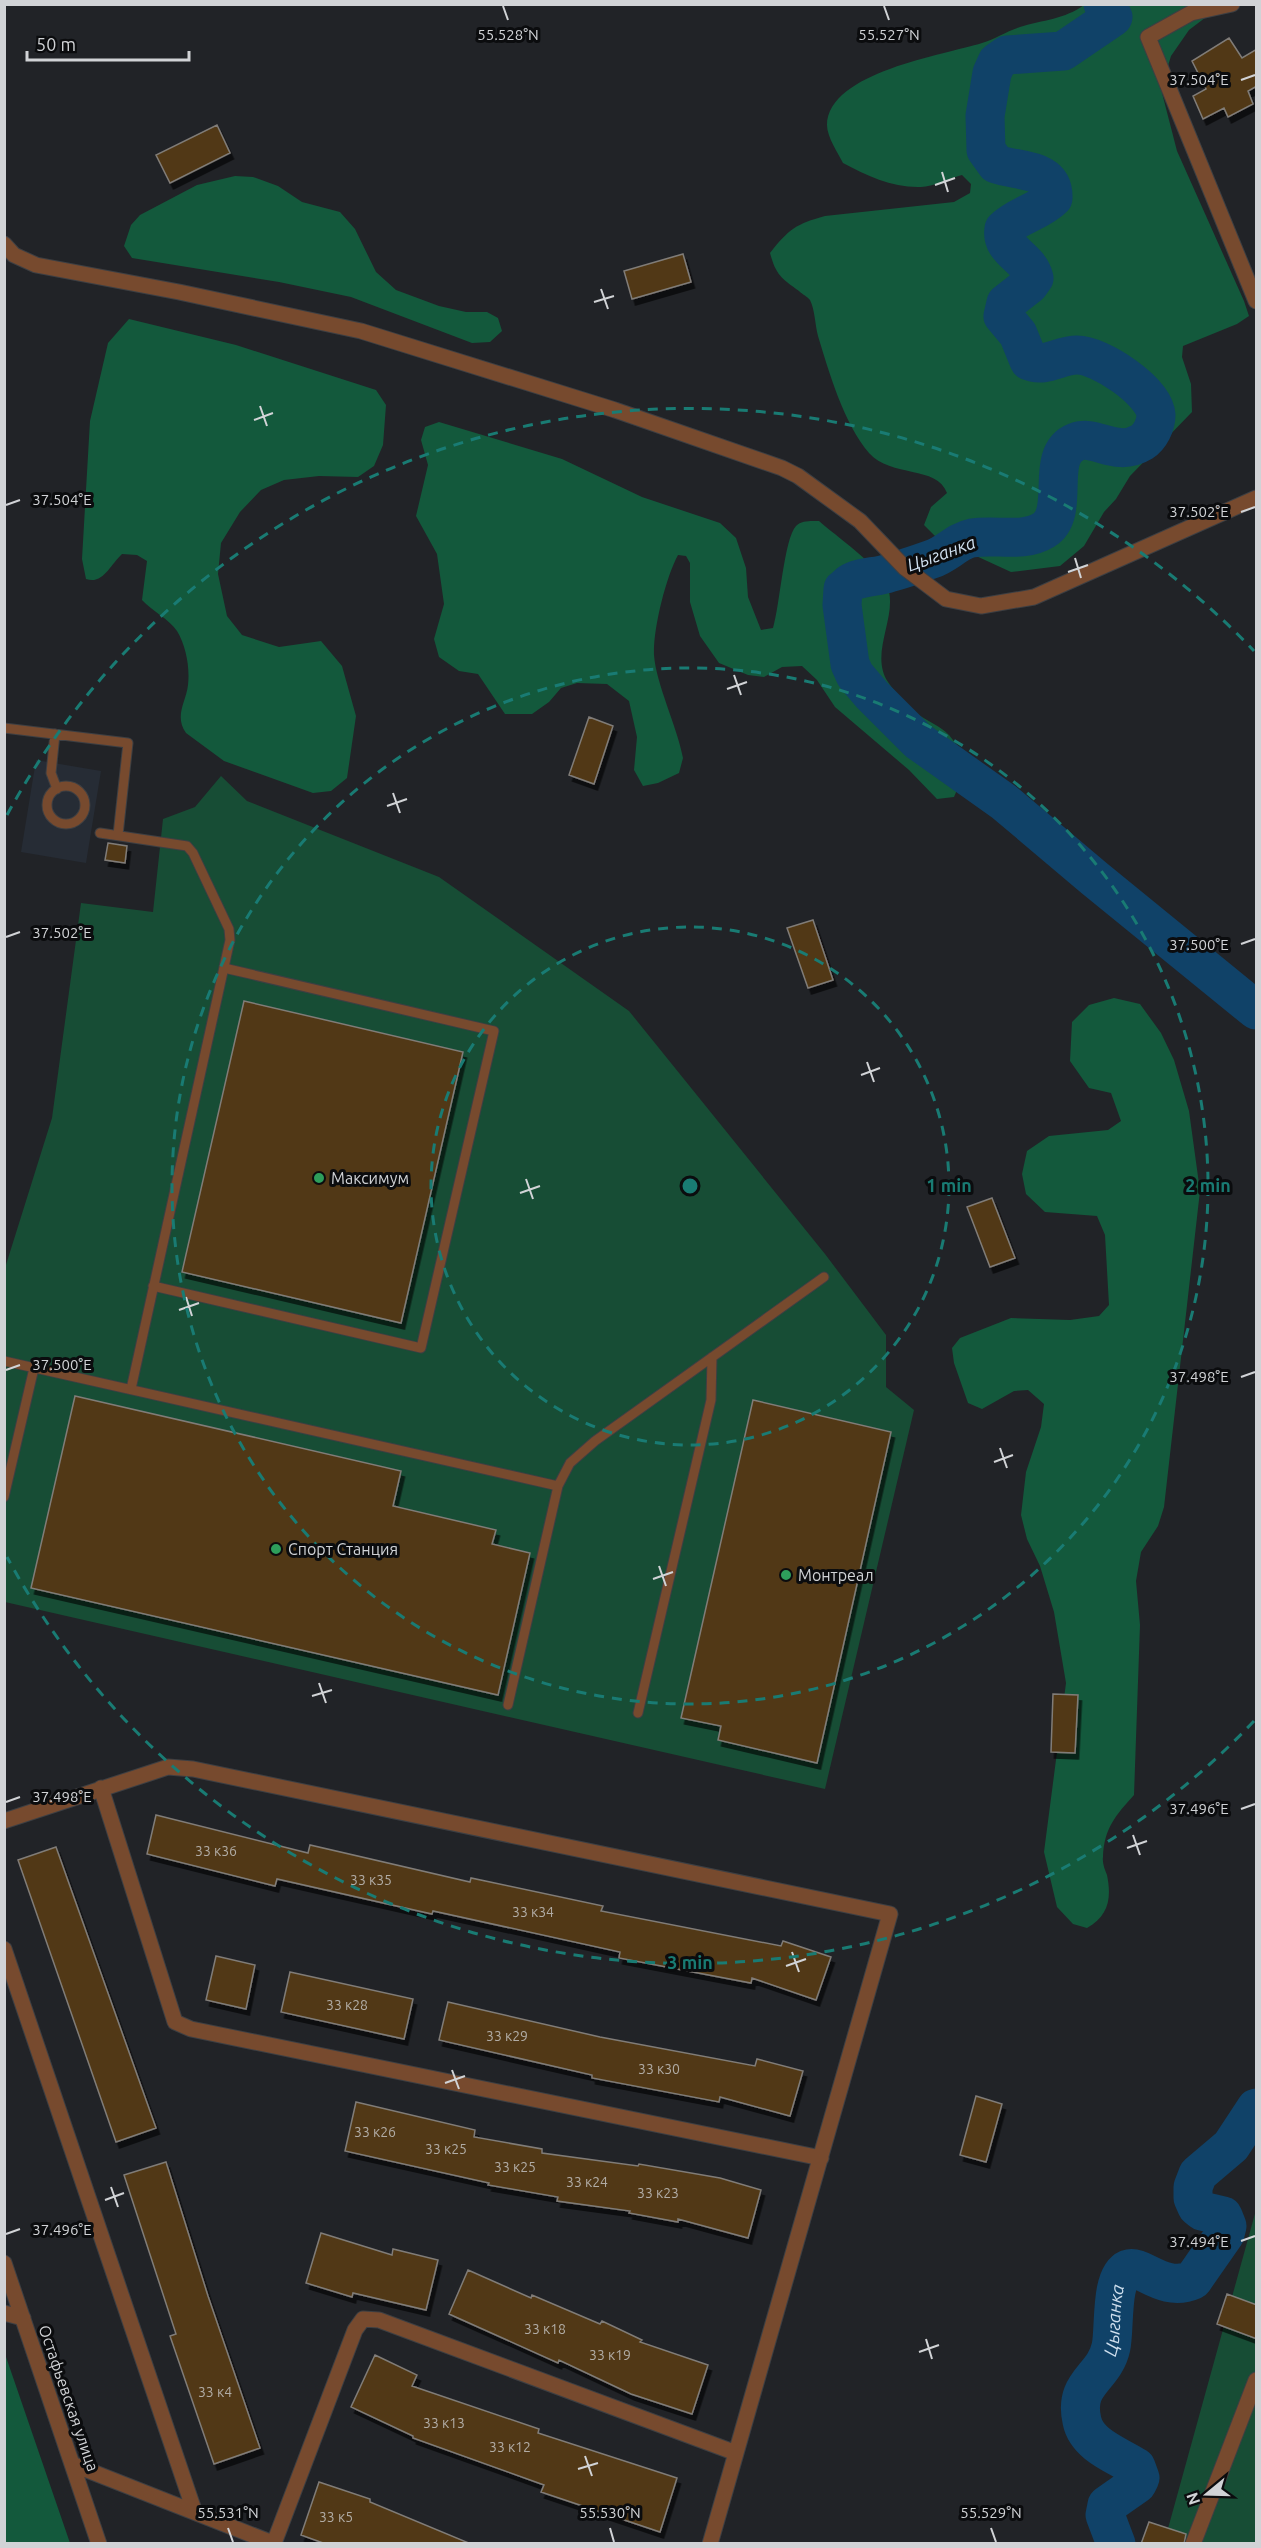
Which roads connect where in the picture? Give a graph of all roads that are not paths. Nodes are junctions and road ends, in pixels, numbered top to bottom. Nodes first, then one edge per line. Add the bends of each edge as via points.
1 (1232, 4) edge
2 (4, 244) edge
3 (1257, 301) edge
4 (1257, 498) edge
5 (4, 728) edge
6 (55, 734) junction
7 (57, 789) junction
8 (100, 833) dead end
9 (118, 835) junction
10 (224, 968) junction
11 (824, 1277) dead end
12 (153, 1286) junction
13 (712, 1357) junction
14 (4, 1361) edge
15 (34, 1368) junction
16 (131, 1389) junction
17 (558, 1486) junction
18 (4, 1497) edge
19 (508, 1705) dead end
20 (638, 1713) dead end
21 (101, 1788) junction
22 (4, 1821) edge
23 (4, 1948) edge
24 (820, 2158) junction
25 (4, 2263) edge
26 (4, 2313) edge
27 (23, 2318) junction
28 (1257, 2380) edge
29 (736, 2453) junction
30 (72, 2464) junction
31 (194, 2510) junction
32 (274, 2543) edge
33 (99, 2544) edge
34 (710, 2544) edge
35 (1193, 2544) edge

1 - 3 street via 1191,13 1148,37
2 - 4 street via 14,255 36,265 361,331 615,410 782,468 860,521 905,568 946,599 981,606 1034,597
5 - 6 lane
6 - 7 lane via 51,773
6 - 9 lane via 128,743
7 - 7 lane via 49,797 49,814 58,822 75,822 83,813 82,796 68,786
8 - 9 lane
9 - 10 lane via 181,843 193,853 229,929
10 - 12 lane
10 - 12 lane via 494,1031 421,1348
11 - 13 lane
12 - 16 lane
13 - 17 lane via 595,1441 570,1463
13 - 20 lane via 711,1400
14 - 15 lane
15 - 16 lane
15 - 18 lane
16 - 17 lane
17 - 19 lane
21 - 22 street
21 - 24 street via 175,2022 191,2029
21 - 24 street via 168,1767 193,1769 890,1914
23 - 31 street
24 - 29 street
25 - 27 street, Остафьевская улица
26 - 27 street
27 - 30 street, Остафьевская улица
28 - 35 street
29 - 32 street via 379,2320 363,2319 355,2330
29 - 34 street
30 - 31 street
30 - 33 street, Остафьевская улица
31 - 32 street

